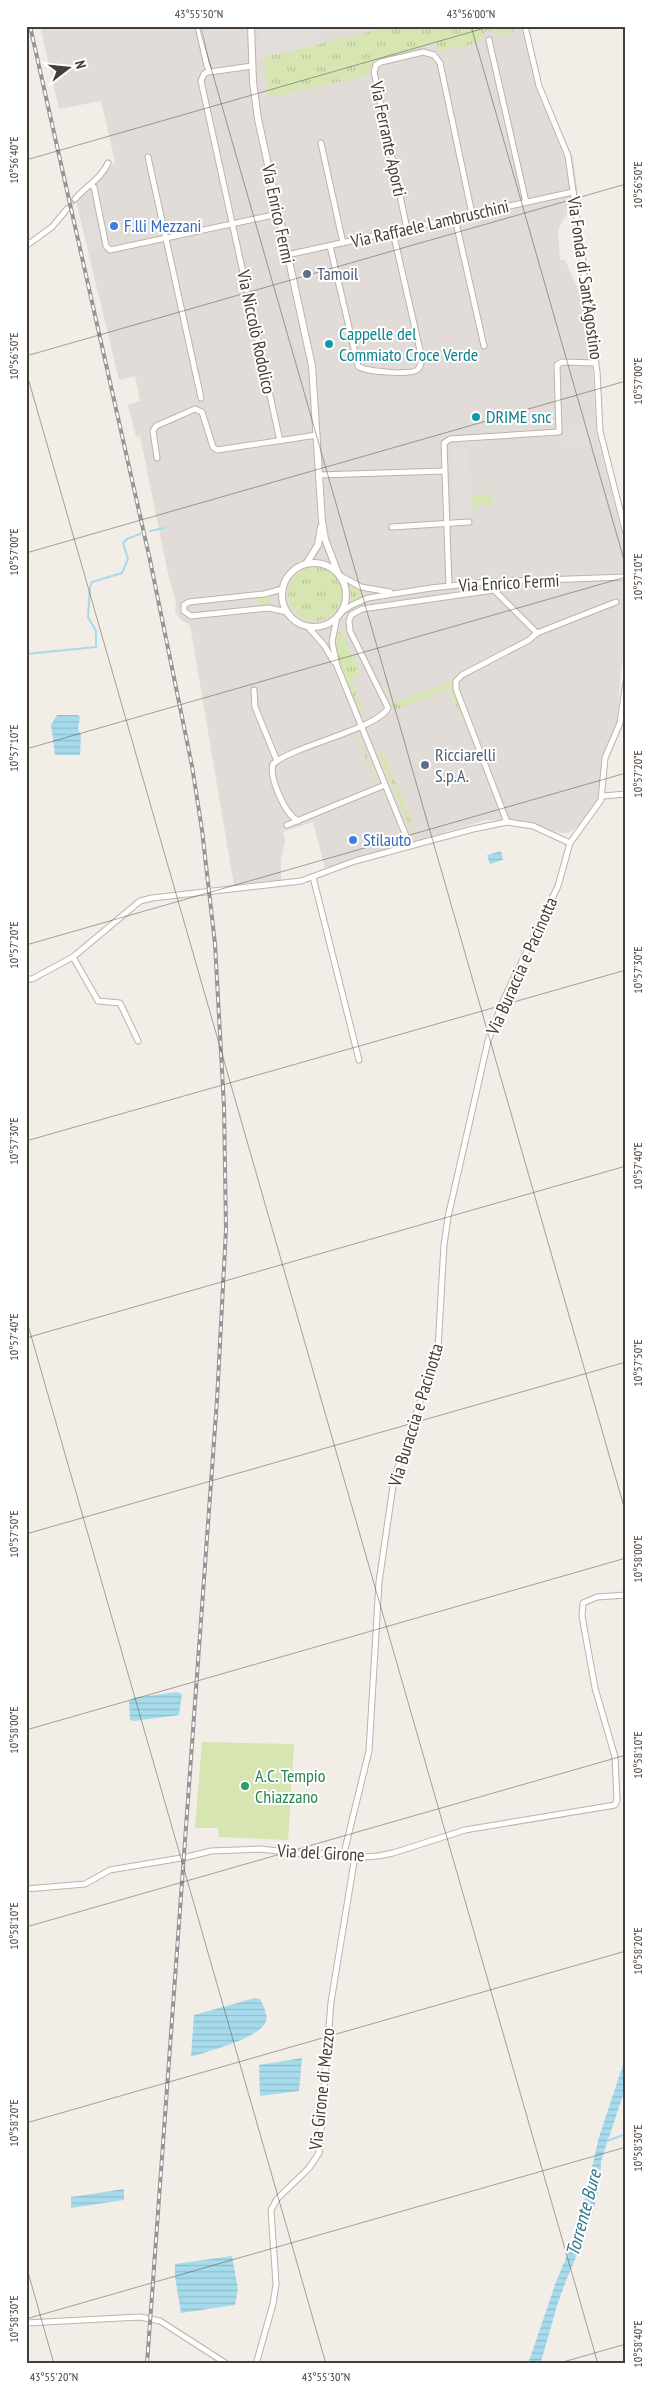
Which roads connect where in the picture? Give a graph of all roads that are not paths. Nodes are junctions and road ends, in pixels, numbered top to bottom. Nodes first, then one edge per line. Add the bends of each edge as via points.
1 (198, 26) edge
2 (251, 26) edge
3 (525, 26) edge
4 (489, 40) dead end
5 (252, 66) junction
6 (209, 71) junction
7 (321, 143) dead end
8 (148, 157) dead end
9 (108, 163) dead end
10 (91, 185) junction
11 (573, 192) junction
12 (74, 199) tunnel mouth
13 (526, 202) junction
14 (68, 208) tunnel mouth
15 (278, 214) junction
16 (472, 214) junction
17 (455, 218) junction
18 (232, 224) junction
19 (407, 229) junction
20 (393, 232) junction
21 (166, 238) junction
22 (343, 243) junction
23 (26, 246) edge
24 (330, 246) junction
25 (287, 255) junction
26 (484, 346) dead end
27 (596, 362) junction
28 (201, 398) dead end
29 (317, 435) junction
30 (280, 441) junction
31 (157, 458) dead end
32 (444, 471) junction
33 (319, 475) junction
34 (322, 521) junction
35 (468, 522) dead end
36 (445, 523) junction
37 (392, 527) dead end
38 (626, 534) edge
39 (306, 564) junction
40 (339, 574) junction
41 (626, 577) edge
42 (486, 582) junction
43 (449, 586) junction
44 (283, 589) junction
45 (494, 590) junction
46 (392, 593) junction
47 (616, 602) dead end
48 (287, 612) junction
49 (339, 615) junction
50 (307, 626) junction
51 (537, 633) junction
52 (337, 666) junction
53 (626, 682) edge
54 (254, 690) dead end
55 (361, 726) junction
56 (276, 760) junction
57 (385, 786) junction
58 (626, 794) edge
59 (603, 796) junction
60 (298, 821) junction
61 (507, 822) junction
62 (287, 825) dead end
63 (570, 843) junction
64 (410, 846) junction
65 (313, 877) junction
66 (73, 957) junction
67 (26, 979) edge
68 (138, 1041) dead end
69 (358, 1060) dead end
70 (626, 1595) edge
71 (344, 1853) junction
72 (355, 1856) junction
73 (26, 1889) edge
74 (26, 2324) edge
75 (227, 2364) edge
76 (256, 2364) edge

1 - 6 street
2 - 5 street, Via Enrico Fermi
3 - 11 street, Via Fonda di Sant'Agostino via 539,86 567,150
4 - 13 street
5 - 6 street
5 - 15 street, Via Enrico Fermi via 258,119
6 - 18 street, Via Niccolò Rodolico via 201,81
7 - 22 street
8 - 21 street
9 - 10 street
10 - 12 street
10 - 21 street via 107,248 112,250
11 - 13 street, Via Raffaele Lambruschini
11 - 27 street, Via Fonda di Sant'Agostino via 583,261 586,314
13 - 16 street, Via Raffaele Lambruschini
14 - 23 street via 52,228
15 - 18 street
15 - 25 street, Via Enrico Fermi
16 - 17 street, Via Raffaele Lambruschini
16 - 19 street, Via Ferrante Aporti via 437,57 426,52 381,62 374,72
17 - 19 street, Via Raffaele Lambruschini
17 - 26 street
18 - 21 street
18 - 30 street, Via Niccolò Rodolico
19 - 20 street, Via Raffaele Lambruschini
20 - 22 street, Via Raffaele Lambruschini
20 - 24 street via 420,348 421,363 414,371 371,371 358,366
21 - 28 street
22 - 24 street, Via Raffaele Lambruschini
24 - 25 street, Via Raffaele Lambruschini
25 - 29 street, Via Enrico Fermi via 312,366
27 - 32 street via 562,362 557,365 559,432 448,440 443,445
27 - 38 street, Via Fonda di Sant'Agostino via 600,431
29 - 30 street
29 - 33 street, Via Enrico Fermi
30 - 31 street via 215,450 202,412 195,410 156,426 153,431
32 - 33 street
32 - 36 street
33 - 34 street, Via Enrico Fermi
34 - 39 street via 318,545
34 - 40 street via 329,552
35 - 36 street
36 - 37 street
36 - 43 street
39 - 40 street via 322,564
39 - 44 street via 291,572
40 - 46 street via 366,589
40 - 49 street via 346,594
41 - 42 street, Via Enrico Fermi
42 - 43 street, Via Enrico Fermi
42 - 45 street
43 - 46 street, Via Enrico Fermi
44 - 48 street via 282,600
44 - 48 street via 189,602 184,605 184,611 191,616 269,608
45 - 51 street
45 - 55 street via 354,612 349,621 350,631 388,708
46 - 49 street via 361,600
47 - 51 street
48 - 50 street via 296,622
49 - 50 street via 323,626
49 - 52 street via 332,642
50 - 52 street
51 - 61 street via 462,675 455,684
52 - 55 street
53 - 59 street via 620,723 606,758
54 - 56 street via 255,707
55 - 56 street
55 - 57 street
56 - 60 street via 272,765 272,776 288,813
57 - 60 street
57 - 64 street
58 - 59 street
59 - 63 street, Via Buraccia e Pacinotta
60 - 62 street
61 - 63 street via 528,824
61 - 64 street
63 - 71 street, Via Buraccia e Pacinotta via 558,886 490,1034 456,1179 444,1244 438,1349 401,1452 391,1493 379,1582 369,1751
64 - 65 street
65 - 66 street via 140,901
65 - 69 street
66 - 67 street via 32,979
66 - 68 street via 98,1001 120,1003
70 - 72 street, Via del Girone via 597,1597 583,1603 582,1616 596,1696 615,1757 618,1800 615,1805 465,1830 393,1853
71 - 72 street, Via del Girone
71 - 73 street, Via del Girone via 304,1854 260,1849 211,1851 110,1870 85,1884
72 - 76 street, Via Girone di Mezzo via 331,2002 319,2153 271,2210 276,2284
74 - 75 street via 140,2317 160,2321

